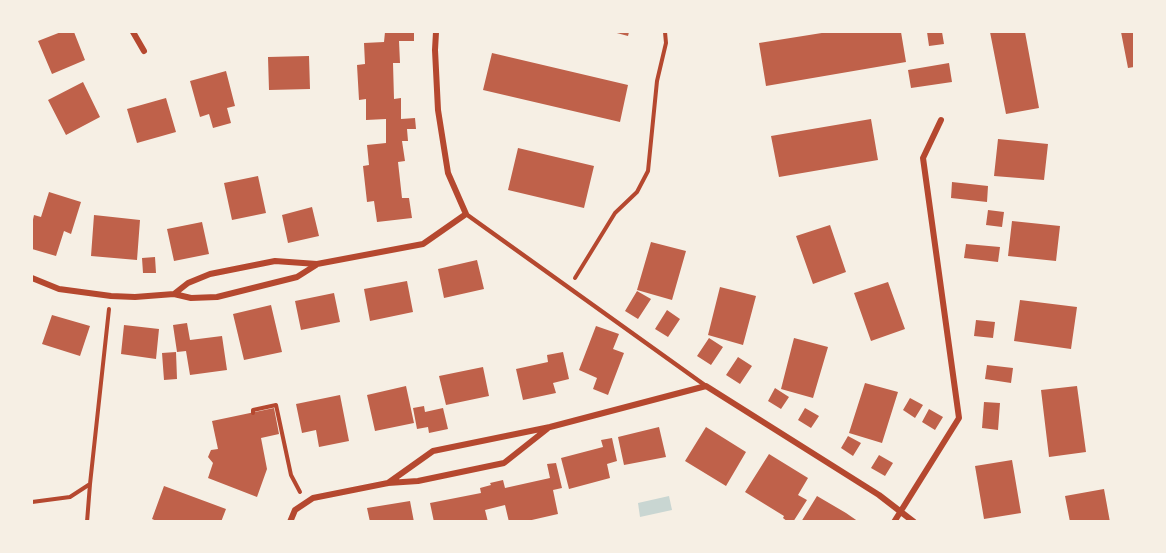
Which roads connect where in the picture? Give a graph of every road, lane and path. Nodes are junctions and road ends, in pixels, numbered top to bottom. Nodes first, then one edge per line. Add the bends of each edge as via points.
1 (133, 32) edge
2 (436, 32) edge
3 (665, 32) edge
4 (144, 51) dead end
5 (941, 120) dead end
6 (466, 214) junction
7 (317, 264) junction
8 (32, 278) edge
9 (570, 289) junction
10 (174, 294) junction
11 (111, 296) junction
12 (706, 386) junction
13 (253, 413) dead end
14 (550, 427) junction
15 (388, 483) junction
16 (90, 484) junction
17 (32, 502) edge
18 (306, 503) junction
19 (900, 512) junction
20 (87, 522) edge
21 (290, 522) edge
22 (894, 522) edge
23 (914, 522) edge

1 - 4 street
2 - 6 street via 438,110 448,173
3 - 9 path via 648,171 637,192 615,213
5 - 19 street via 923,158 959,418
6 - 7 street via 423,243
6 - 9 lane
7 - 10 street via 297,277 217,297
7 - 10 street via 275,261 210,274
8 - 11 street via 59,289
9 - 12 lane
10 - 11 street
11 - 16 path
12 - 14 street
12 - 19 street
13 - 18 path via 276,405 291,475
14 - 15 street via 433,451
14 - 15 street via 504,463
15 - 18 street via 313,498
16 - 17 path via 70,497
16 - 20 path
18 - 21 street via 295,510
19 - 22 street
19 - 23 street

